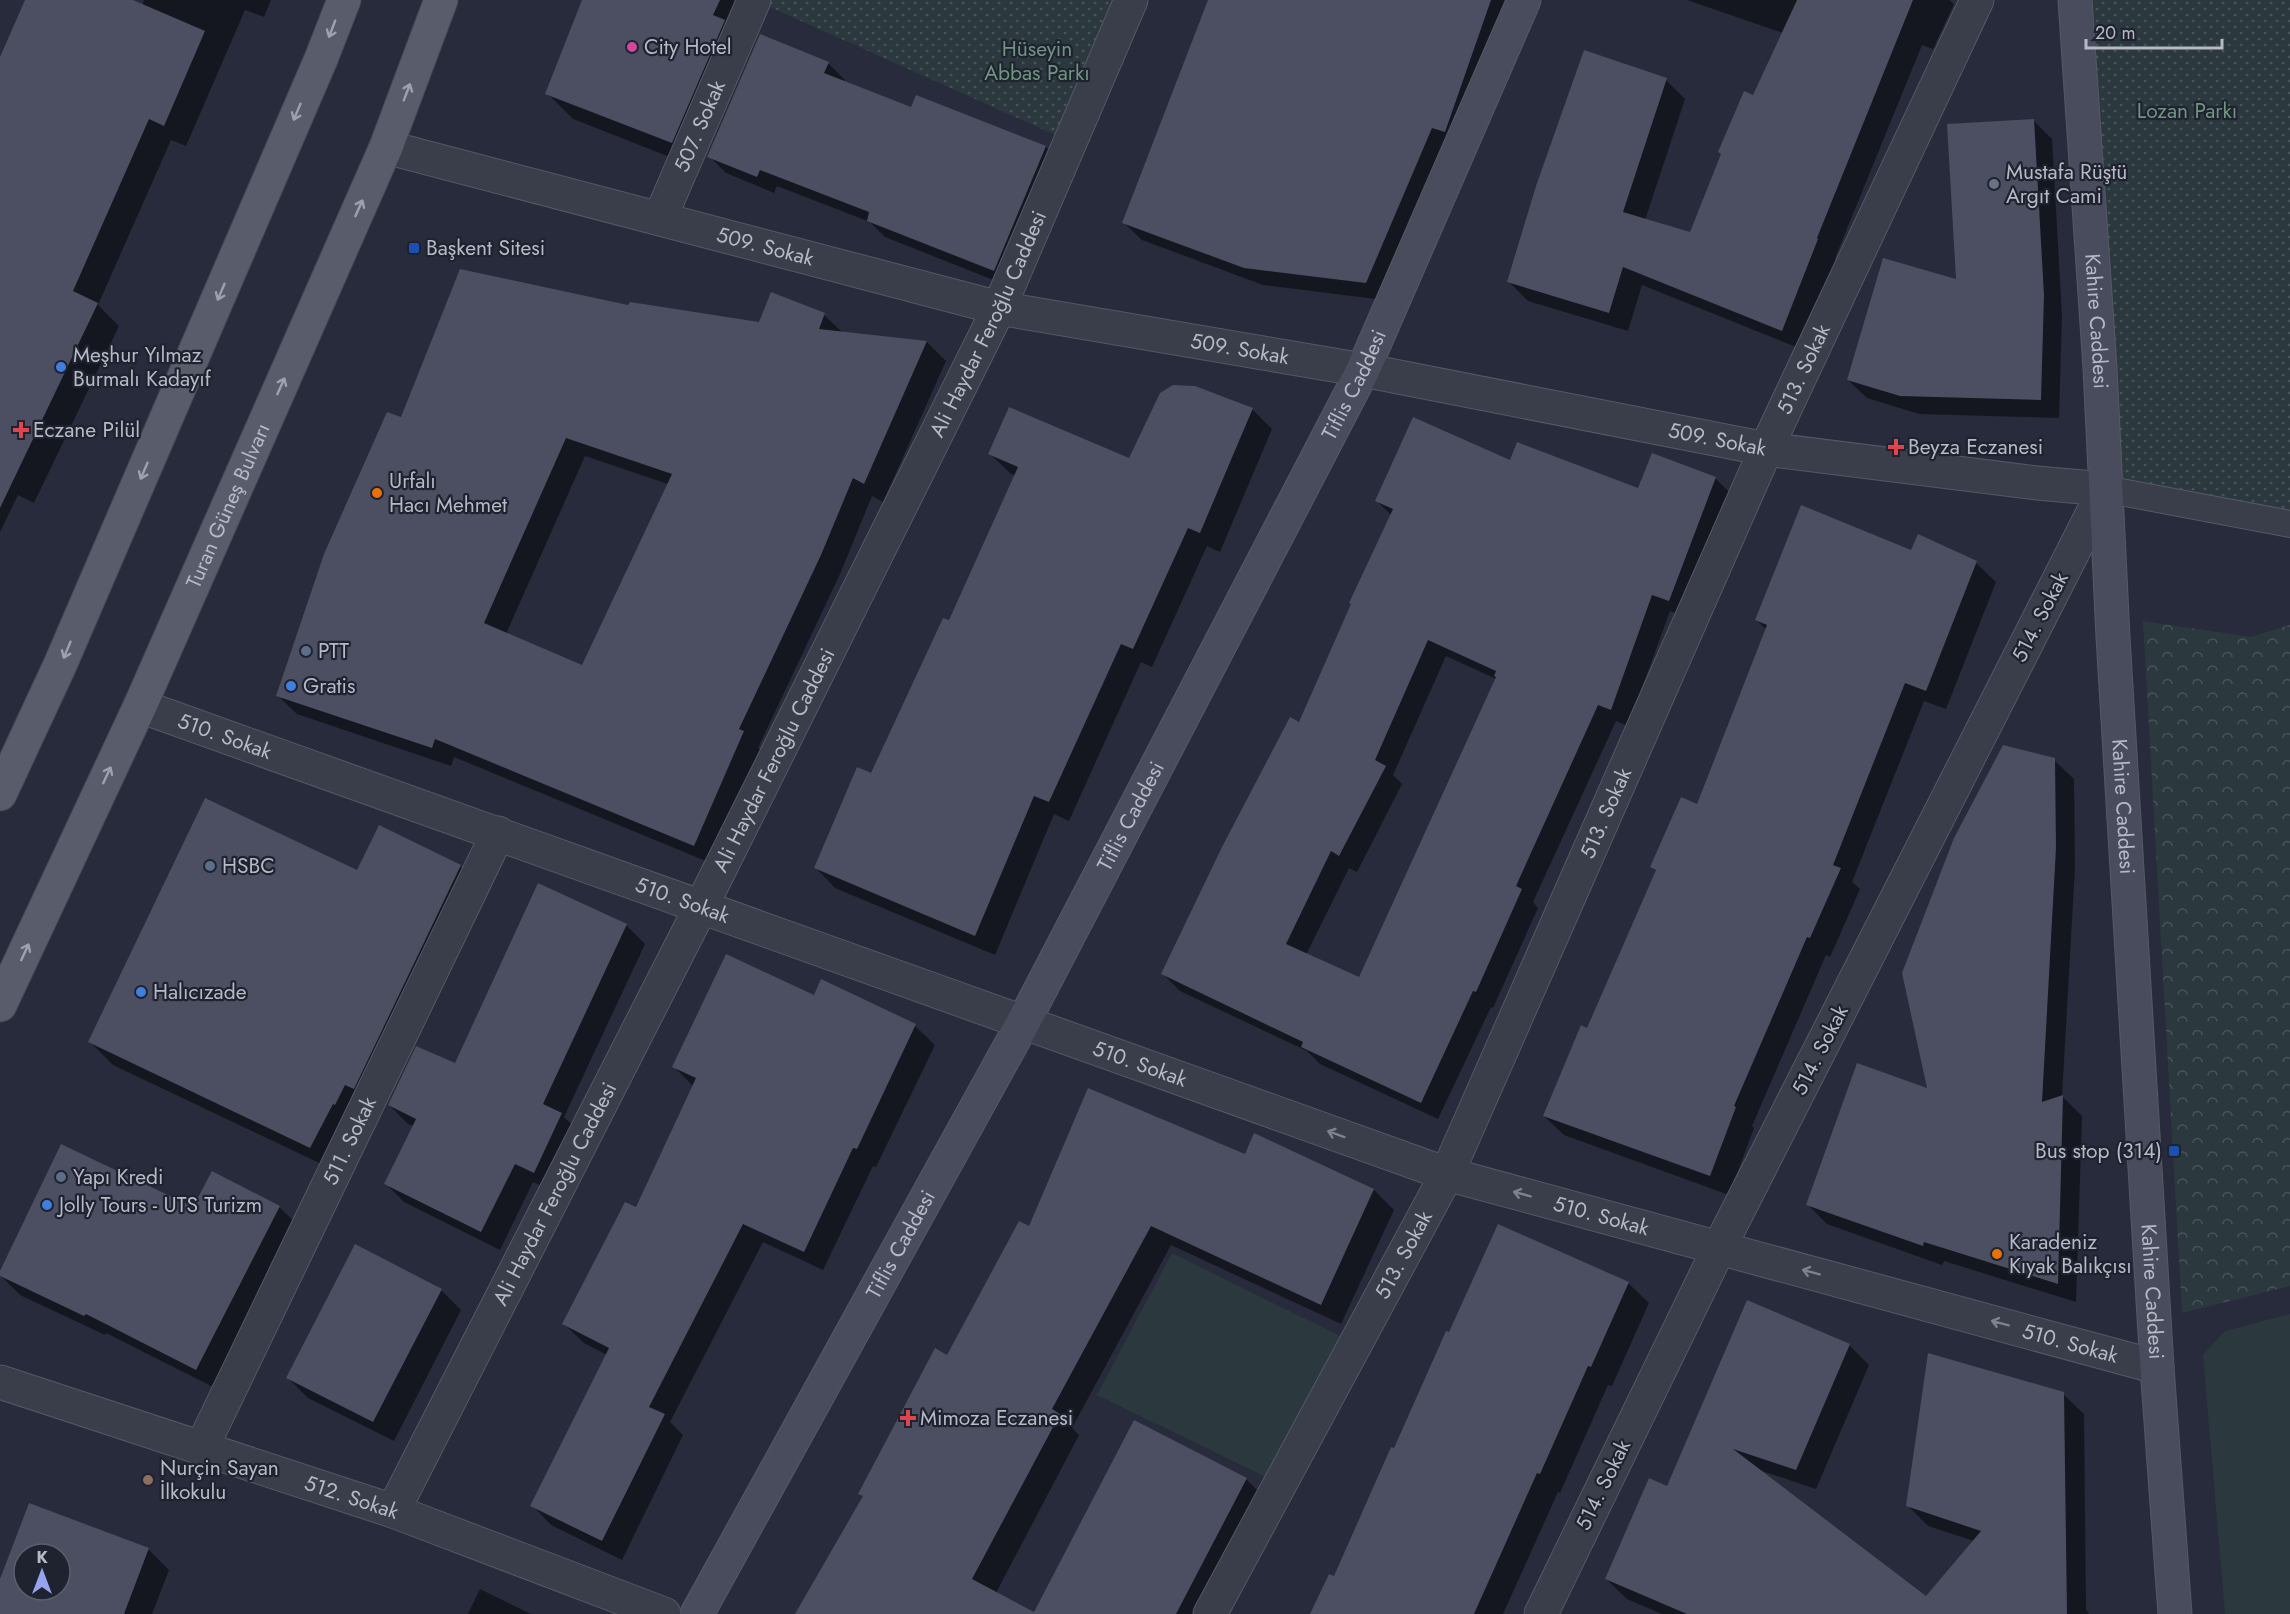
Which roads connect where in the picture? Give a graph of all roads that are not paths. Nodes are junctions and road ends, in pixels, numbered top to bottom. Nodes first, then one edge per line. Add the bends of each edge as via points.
1 (344, 0) edge
2 (441, 0) edge
3 (754, 0) edge
4 (1131, 0) edge
5 (1524, 0) edge
6 (1977, 0) edge
7 (2075, 0) edge
8 (386, 147) junction
9 (660, 218) junction
10 (999, 308) junction
11 (1363, 370) junction
12 (1766, 449) junction
13 (2105, 489) junction
14 (2290, 524) edge
15 (140, 706) junction
16 (0, 794) edge
17 (498, 833) junction
18 (701, 907) junction
19 (0, 1005) edge
20 (1024, 1021) junction
21 (1447, 1174) junction
22 (1720, 1246) junction
23 (2157, 1366) junction
24 (0, 1382) edge
25 (201, 1449) junction
26 (393, 1511) junction
27 (664, 1614) edge
28 (697, 1614) edge
29 (1210, 1614) edge
30 (1541, 1614) edge
31 (2175, 1614) edge

1 -> 16 main road via 60,666
8 -> 2 main road, Turan Güneş Bulvarı
3 - 9 street, 507. Sokak
4 - 10 street, Ali Haydar Feroğlu Caddesi
5 - 11 street, Tiflis Caddesi
6 - 12 street, 513. Sokak
7 - 13 street, Kahire Caddesi
8 - 9 street, 509. Sokak
15 -> 8 main road, Turan Güneş Bulvarı
9 - 10 street, 509. Sokak
10 - 11 street, 509. Sokak
10 - 18 street, Ali Haydar Feroğlu Caddesi
11 - 12 street, 509. Sokak
11 - 20 street, Tiflis Caddesi
12 - 13 street, 509. Sokak
12 - 21 street, 513. Sokak
13 - 14 lane
13 - 22 street, 514. Sokak
13 - 23 street, Kahire Caddesi
15 - 17 street, 510. Sokak
19 -> 15 main road, Turan Güneş Bulvarı
17 - 18 street, 510. Sokak
17 - 25 street, 511. Sokak
18 - 20 street, 510. Sokak
18 - 26 street, Ali Haydar Feroğlu Caddesi
21 -> 20 street, 510. Sokak
20 - 28 street, Tiflis Caddesi
22 -> 21 street, 510. Sokak
21 - 29 street, 513. Sokak
23 -> 22 street, 510. Sokak
22 - 30 street, 514. Sokak
23 - 31 street, Kahire Caddesi
24 - 25 street, 512. Sokak
25 - 26 street, 512. Sokak
26 - 27 street, 512. Sokak

